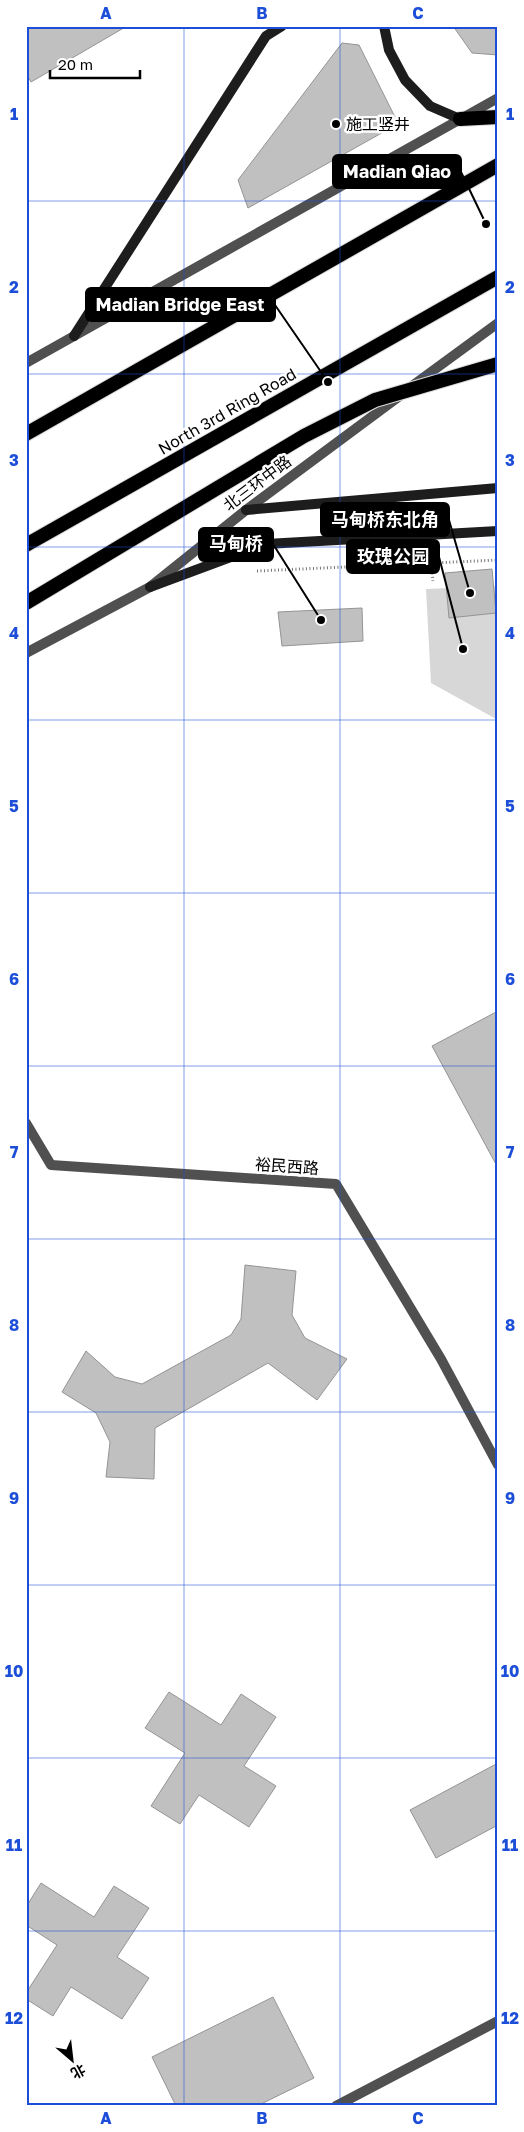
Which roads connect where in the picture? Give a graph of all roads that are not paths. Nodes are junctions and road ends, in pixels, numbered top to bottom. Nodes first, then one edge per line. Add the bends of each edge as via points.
1 (282, 26) edge
2 (384, 26) edge
3 (498, 98) edge
4 (498, 117) edge
5 (460, 119) junction
6 (498, 164) edge
7 (498, 277) edge
8 (498, 323) edge
9 (74, 336) junction
10 (26, 363) edge
11 (498, 364) edge
12 (26, 434) edge
13 (498, 488) edge
14 (246, 510) junction
15 (498, 531) edge
16 (26, 545) edge
17 (150, 587) junction
18 (26, 603) edge
19 (26, 653) edge
20 (26, 1123) edge
21 (498, 1466) edge
22 (498, 2020) edge
23 (336, 2106) edge

1 - 9 main road via 266,36
2 - 5 main road via 389,50 404,80 430,106
3 - 5 street
4 - 5 highway
5 - 9 street
6 - 12 highway
7 - 16 highway, North 3rd Ring Road
8 - 14 street, 北三环中路
9 - 10 street
11 - 18 highway, bridge via 375,400 312,432
13 - 14 main road
14 - 17 street, 北三环中路
15 - 17 main road via 266,544
17 - 19 street, 北三环中路
20 - 21 street, 裕民西路 via 51,1165 336,1184 441,1359
22 - 23 street

